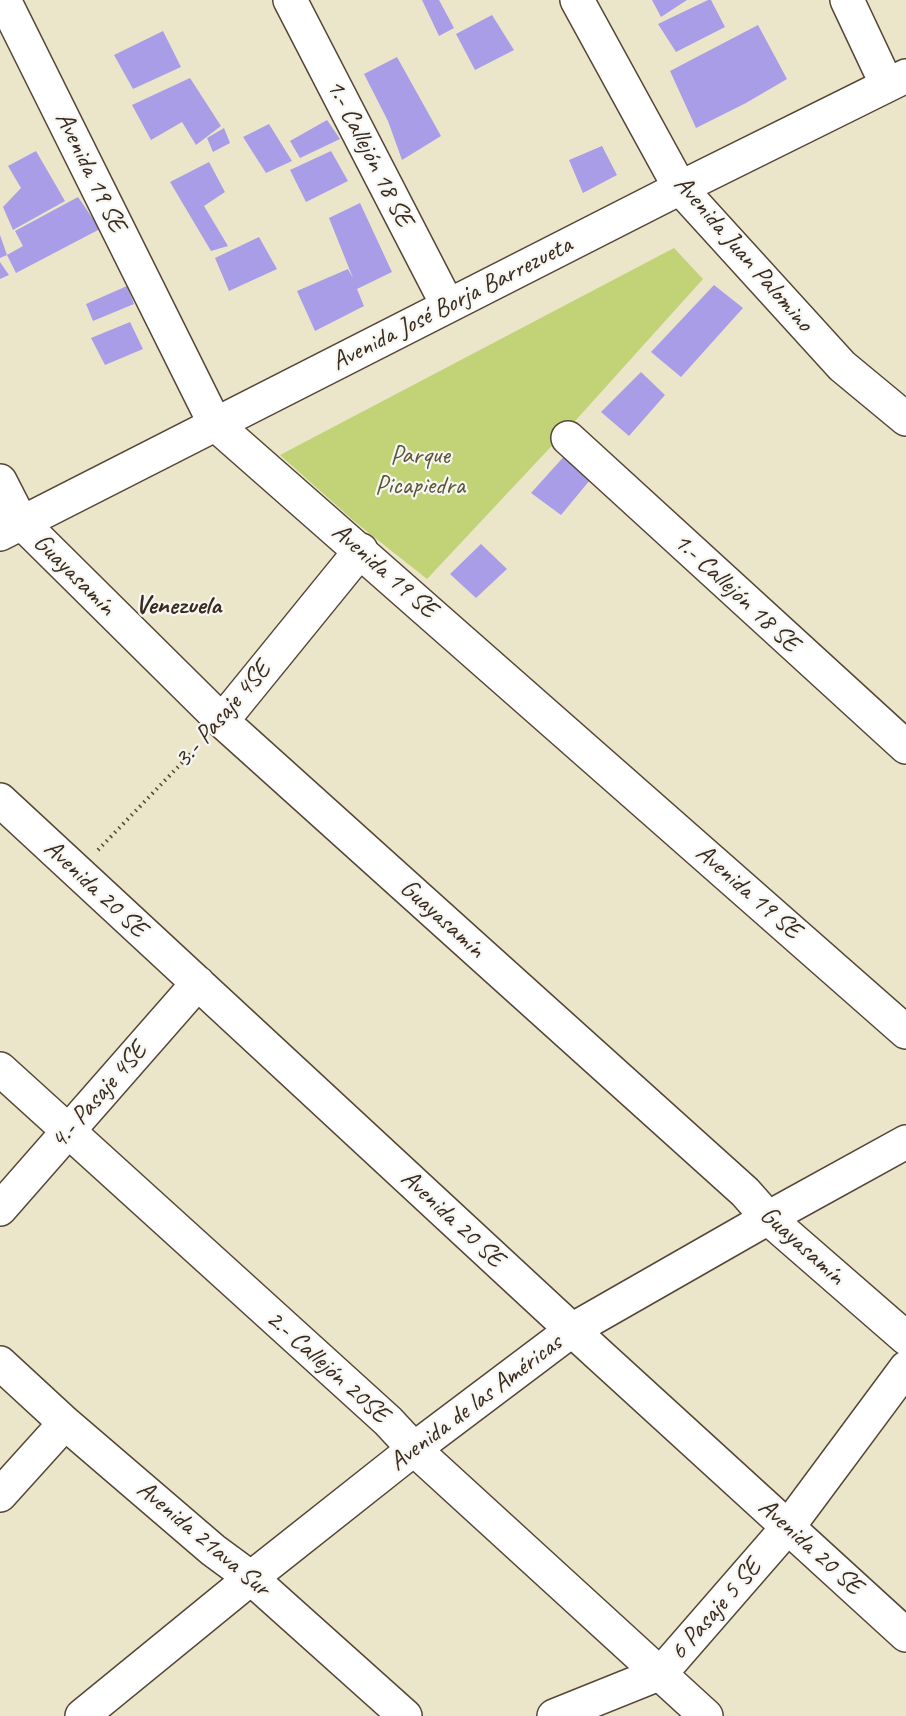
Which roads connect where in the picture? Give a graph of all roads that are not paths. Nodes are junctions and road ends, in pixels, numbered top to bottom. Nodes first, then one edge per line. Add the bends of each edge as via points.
1 (4, 0) edge
2 (291, 0) edge
3 (577, 0) edge
4 (847, 0) edge
5 (897, 81) edge
6 (681, 188) junction
7 (448, 306) junction
8 (906, 420) edge
9 (215, 424) junction
10 (568, 438) dead end
11 (0, 481) edge
12 (11, 528) edge
13 (361, 550) junction
14 (222, 721) junction
15 (906, 747) edge
16 (0, 801) edge
17 (198, 983) junction
18 (906, 1032) edge
19 (0, 1069) edge
20 (68, 1131) junction
21 (906, 1142) edge
22 (0, 1209) edge
23 (768, 1218) junction
24 (572, 1330) junction
25 (906, 1338) edge
26 (0, 1363) edge
27 (906, 1368) edge
28 (65, 1423) junction
29 (414, 1449) junction
30 (0, 1495) edge
31 (788, 1527) junction
32 (251, 1578) junction
33 (906, 1635) edge
34 (661, 1673) junction
35 (82, 1716) edge
36 (405, 1716) edge
37 (554, 1716) edge
38 (706, 1716) edge

1 - 9 street, Avenida 19 SE
2 - 7 street, 1.- Callejón 18 SE
3 - 6 street, Avenida Juan Palomino
4 - 5 street
5 - 6 street, Avenida José Borja Barrezueta
6 - 7 street, Avenida José Borja Barrezueta
6 - 8 street, Avenida Juan Palomino via 842,366
7 - 9 street, Avenida José Borja Barrezueta
9 - 12 street, Avenida José Borja Barrezueta
9 - 13 street, Avenida 19 SE
10 - 15 street, 1.- Callejón 18 SE
11 - 12 street, Guayasamín
12 - 14 street, Guayasamín
13 - 14 street, 3.- Pasaje 4SE
13 - 18 street, Avenida 19 SE
14 - 23 street, Guayasamín via 745,1192
16 - 17 street, Avenida 20 SE
17 - 20 street, 4.- Pasaje 4SE
17 - 24 street, Avenida 20 SE
19 - 20 street, 2.- Callejón 20SE
20 - 22 street, 4.- Pasaje 4SE
20 - 29 street, 2.- Callejón 20SE via 388,1421
21 - 23 street, Avenida de las Américas
23 - 24 street, Avenida de las Américas
23 - 25 street, Guayasamín
24 - 29 street, Avenida de las Américas
24 - 31 street, Avenida 20 SE
26 - 28 street, Avenida 21ava Sur
27 - 31 street, 6 Pasaje 5 SE
28 - 30 street
28 - 32 street, Avenida 21ava Sur
29 - 32 street, Avenida de las Américas
29 - 34 street, 2.- Callejón 20SE
31 - 33 street, Avenida 20 SE
31 - 34 street, 6 Pasaje 5 SE
32 - 35 street, Avenida de las Américas
32 - 36 street, Avenida 21ava Sur
34 - 37 street, 6 Pasaje 5 SE
34 - 38 street, 2.- Callejón 20SE

